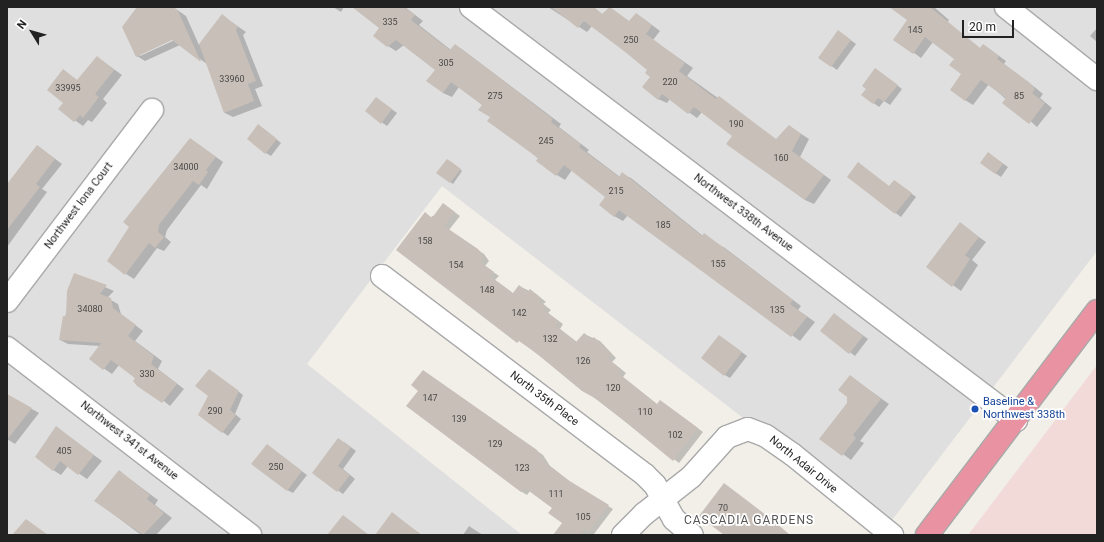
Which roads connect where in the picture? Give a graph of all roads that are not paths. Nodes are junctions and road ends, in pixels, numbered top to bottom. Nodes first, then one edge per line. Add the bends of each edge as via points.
1 (471, 7) edge
2 (1006, 7) edge
3 (1097, 79) edge
4 (152, 110) dead end
5 (382, 276) dead end
6 (7, 301) edge
7 (1097, 311) edge
8 (7, 348) edge
9 (1016, 420) junction
10 (664, 500) junction
11 (250, 535) edge
12 (623, 535) edge
13 (692, 535) edge
14 (892, 535) edge
15 (926, 535) edge

1 - 9 street, Northwest 338th Avenue
2 - 3 street
4 - 6 street, Northwest Iona Court
5 - 10 street, North 35th Place via 645,475
7 - 9 highway
8 - 11 street, Northwest 341st Avenue
9 - 15 highway
10 - 12 street, North Adair Drive via 644,514
10 - 13 street, North 35th Place via 674,519
10 - 14 street, North Adair Drive via 700,468 727,437 748,429 766,436 792,454

